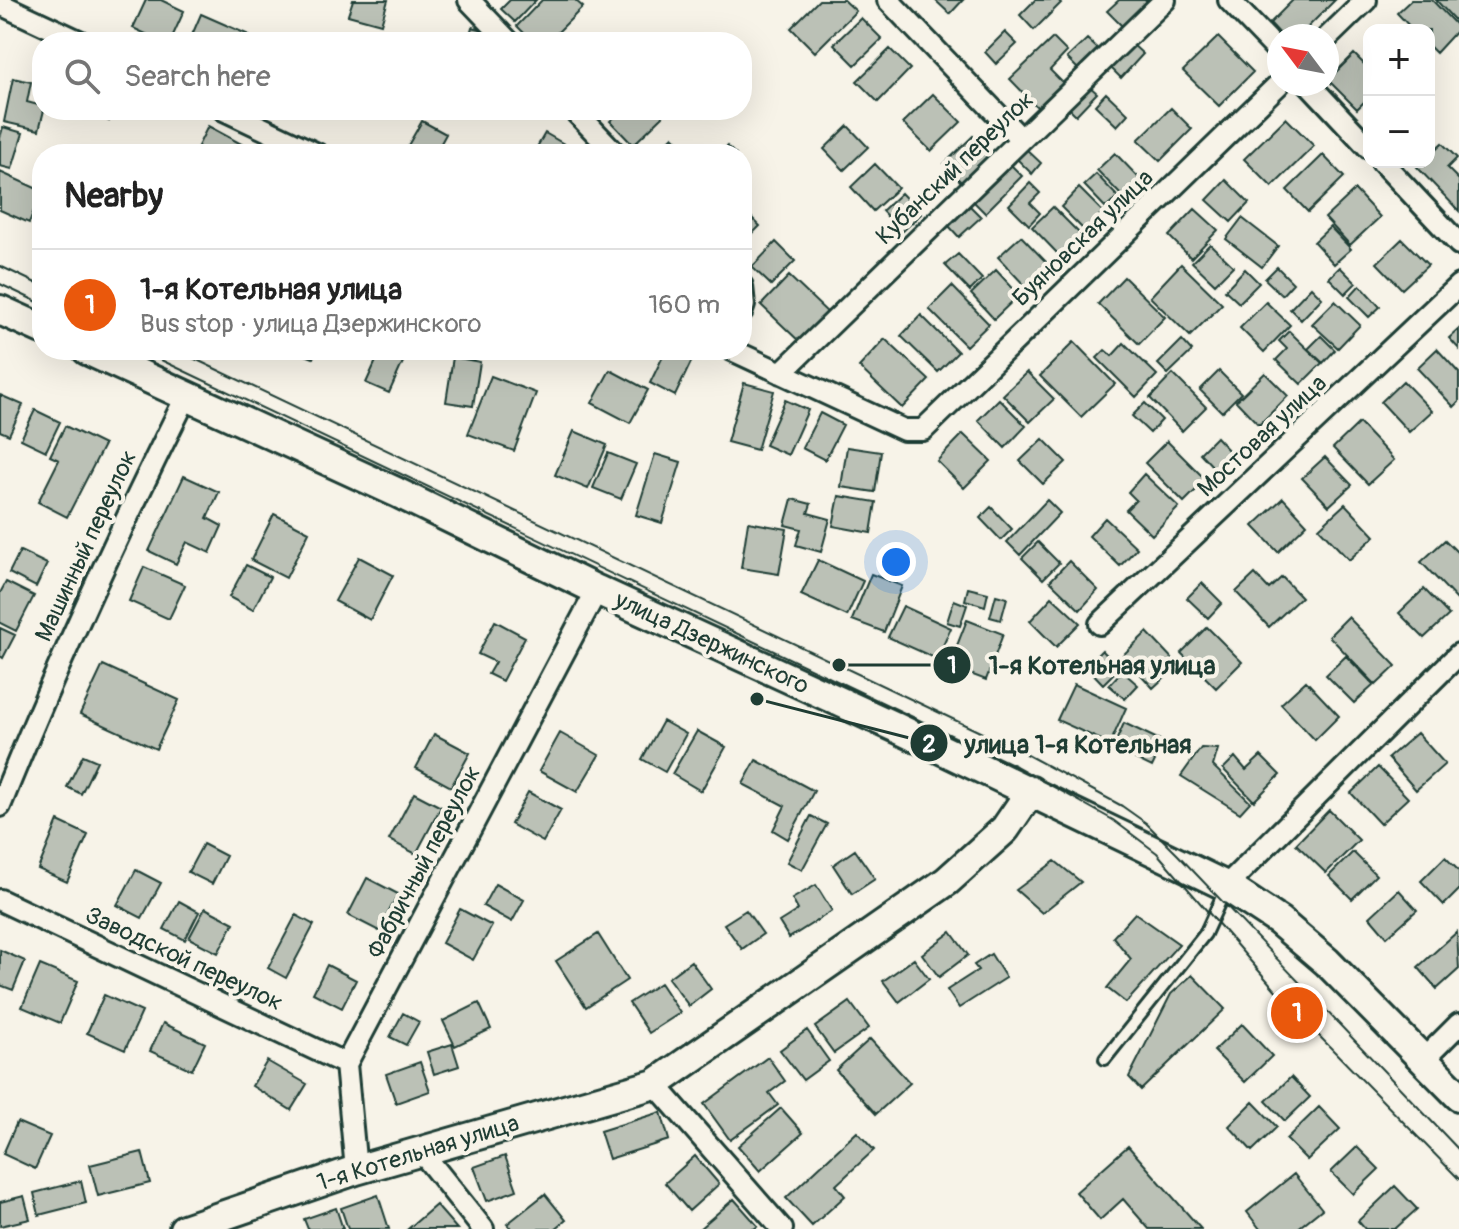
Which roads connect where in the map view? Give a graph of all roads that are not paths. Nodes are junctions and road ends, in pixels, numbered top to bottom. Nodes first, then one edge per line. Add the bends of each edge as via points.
1 (469, 0) edge
2 (888, 0) edge
3 (1165, 0) edge
4 (1229, 0) edge
5 (1366, 0) edge
6 (0, 4) edge
7 (1339, 26) edge
8 (60, 32) edge
9 (499, 32) edge
10 (1267, 40) edge
11 (1267, 96) edge
12 (1320, 96) edge
13 (245, 120) edge
14 (584, 120) edge
15 (1021, 139) junction
16 (1363, 142) edge
17 (296, 144) edge
18 (606, 144) edge
19 (1388, 168) edge
20 (1459, 244) edge
21 (1459, 285) edge
22 (0, 310) edge
23 (32, 324) edge
24 (752, 359) edge
25 (108, 360) edge
26 (781, 373) junction
27 (186, 397) junction
28 (597, 590) junction
29 (1100, 624) dead end
30 (1459, 654) edge
31 (1031, 791) junction
32 (0, 806) edge
33 (1226, 886) junction
34 (0, 900) edge
35 (1459, 1024) edge
36 (1105, 1059) dead end
37 (1423, 1060) junction
38 (346, 1064) junction
39 (655, 1084) junction
40 (1459, 1096) edge
41 (420, 1150) junction
42 (356, 1170) junction
43 (184, 1229) edge
44 (483, 1229) edge
45 (782, 1229) edge

1 - 9 street
2 - 15 street
3 - 15 street, Кубанский переулок
4 - 10 street
5 - 7 street
6 - 8 street
11 - 26 street, Буяновская улица via 923,430 904,430
12 - 16 street
13 - 17 street
14 - 18 street
15 - 26 street, Кубанский переулок
19 - 20 street
21 - 29 street, Мостовая улица
22 - 23 main road
24 - 26 street
25 - 27 main road, улица Дзержинского
27 - 28 main road, улица Дзержинского
27 - 32 street, Машинный переулок via 136,496
28 - 31 main road, улица Дзержинского
28 - 38 street, Фабричный переулок
30 - 33 street
31 - 33 main road, улица Дзержинского
31 - 39 main road, 1-я Котельная улица via 1005,829 947,881
33 - 36 lane via 1205,934
33 - 37 main road, улица Дзержинского via 1327,962
34 - 38 street, Заводской переулок
35 - 37 street
37 - 40 main road, улица Дзержинского
38 - 42 street
39 - 41 main road, 1-я Котельная улица
39 - 45 street
41 - 42 main road, 1-я Котельная улица
41 - 44 street
42 - 43 main road, 1-я Котельная улица

